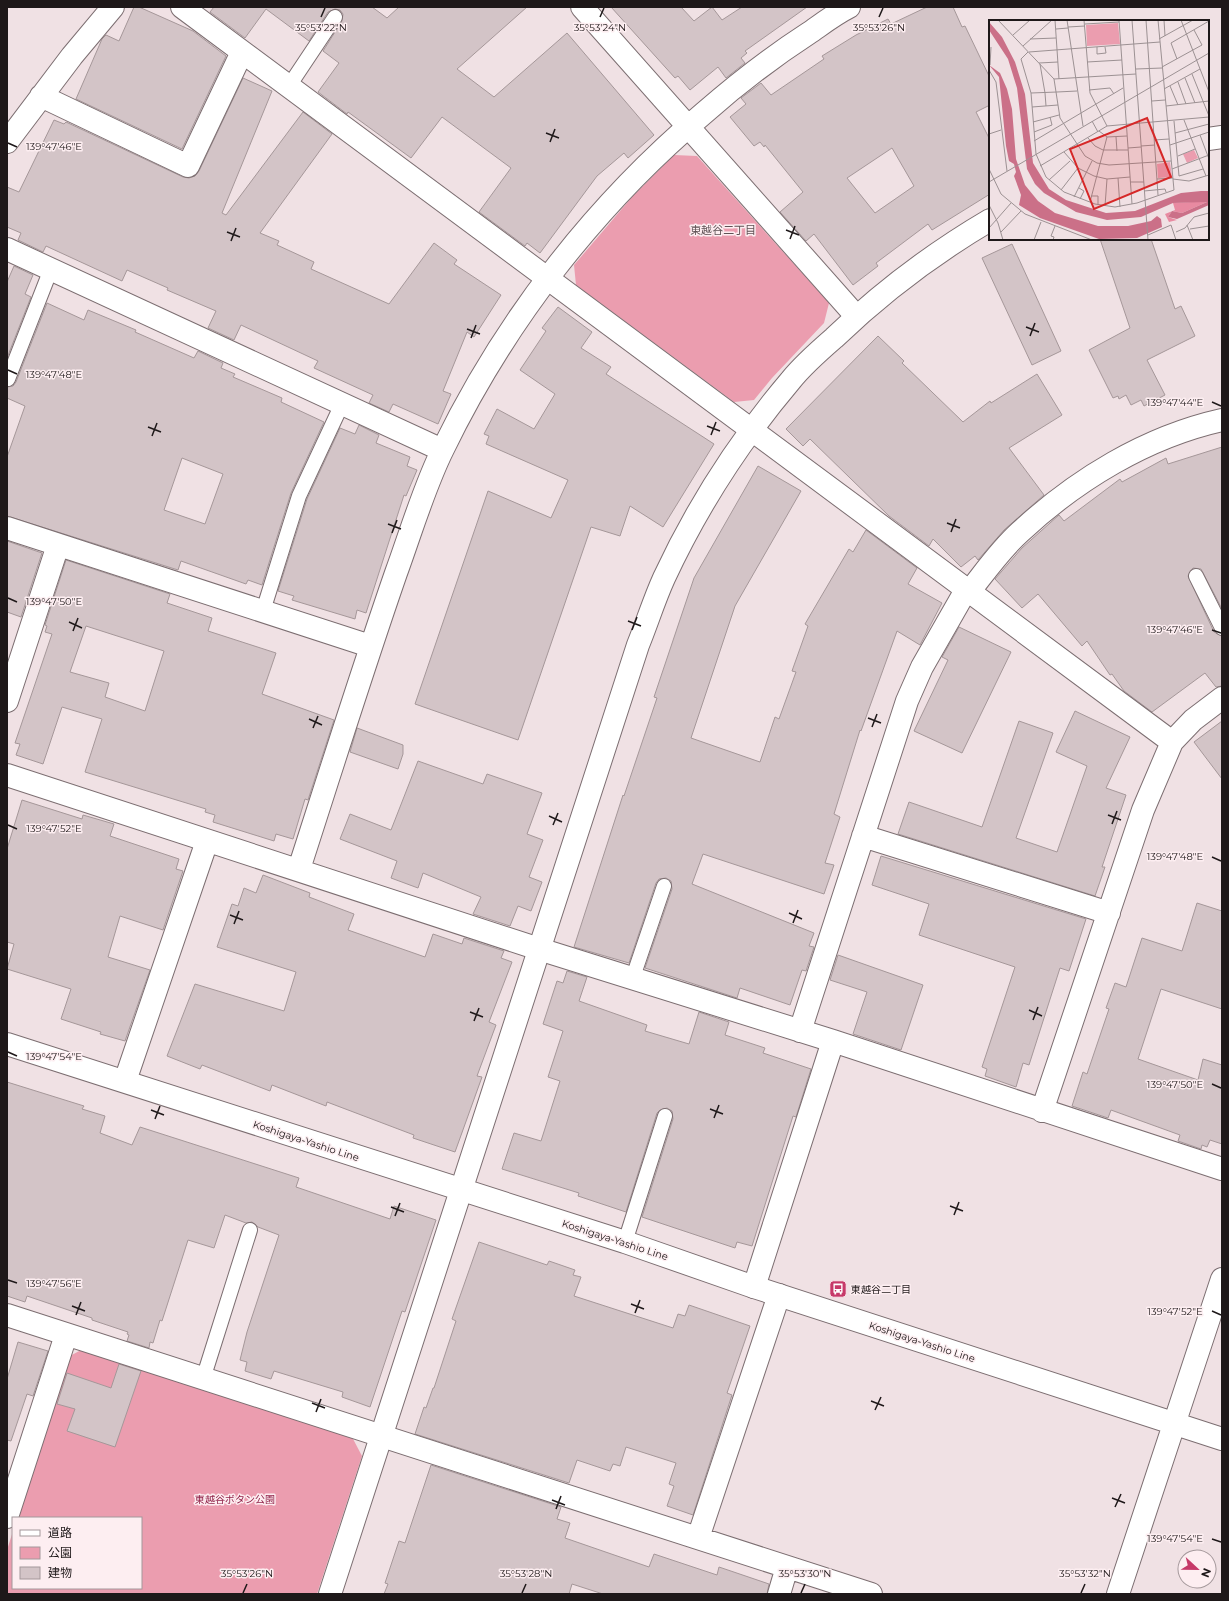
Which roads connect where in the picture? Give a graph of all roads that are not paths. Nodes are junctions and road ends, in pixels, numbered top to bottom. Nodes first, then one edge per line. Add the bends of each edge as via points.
1 (113, 7) edge
2 (182, 7) edge
3 (582, 7) edge
4 (843, 8) edge
5 (335, 17) dead end
6 (242, 52) junction
7 (289, 86) junction
8 (41, 96) junction
9 (688, 126) junction
10 (1222, 137) edge
11 (1209, 139) edge
12 (7, 142) edge
13 (989, 221) edge
14 (7, 249) edge
15 (51, 269) junction
16 (546, 278) junction
17 (856, 316) junction
18 (8, 379) dead end
19 (342, 404) junction
20 (1222, 420) edge
21 (751, 431) junction
22 (442, 450) junction
23 (7, 528) edge
24 (58, 545) junction
25 (1196, 576) dead end
26 (967, 591) junction
27 (263, 611) junction
28 (1222, 628) edge
29 (370, 646) junction
30 (1222, 698) edge
31 (7, 701) edge
32 (1172, 742) junction
33 (7, 775) edge
34 (863, 836) junction
35 (207, 841) junction
36 (299, 869) junction
37 (664, 886) dead end
38 (1109, 913) junction
39 (539, 949) junction
40 (633, 977) junction
41 (800, 1031) junction
42 (832, 1041) junction
43 (7, 1044) edge
44 (125, 1082) junction
45 (1042, 1111) junction
46 (665, 1116) dead end
47 (1222, 1169) edge
48 (462, 1191) junction
49 (250, 1230) dead end
50 (624, 1242) junction
51 (1222, 1279) edge
52 (754, 1287) junction
53 (779, 1295) junction
54 (7, 1316) edge
55 (66, 1335) junction
56 (203, 1379) junction
57 (1175, 1423) junction
58 (382, 1437) junction
59 (1222, 1439) edge
60 (7, 1516) edge
61 (698, 1538) junction
62 (787, 1567) junction
63 (330, 1594) edge
64 (779, 1594) edge
65 (871, 1594) edge
66 (1118, 1594) edge

1 - 8 street
2 - 6 street
3 - 9 street
4 - 9 street via 742,80
5 - 7 lane
6 - 7 street
6 - 8 street via 188,166
7 - 16 street
8 - 12 street
9 - 16 street via 666,145 602,213
9 - 17 street
10 - 11 street
13 - 17 street via 944,247
14 - 15 street
15 - 18 lane
15 - 19 street
16 - 21 street
16 - 22 street via 479,381
17 - 21 street via 791,379
19 - 22 street
19 - 27 lane via 299,496
20 - 26 street via 1149,443 1100,471 1052,504 1019,532
21 - 26 street
21 - 39 street via 697,514 664,578 638,645
22 - 29 street
23 - 24 street
24 - 27 street
24 - 31 street
25 - 28 lane
26 - 32 street
26 - 34 street via 922,667 907,701
27 - 29 street
29 - 36 street
30 - 32 street via 1193,720
32 - 38 street via 1143,810
33 - 35 street
34 - 38 street
34 - 41 street
35 - 36 street
35 - 44 street
36 - 39 street
37 - 40 lane
38 - 45 street
39 - 40 street
39 - 48 street
40 - 41 street
41 - 42 street
42 - 45 street
42 - 52 street
43 - 44 street, Koshigaya-Yashio Line
44 - 48 street, Koshigaya-Yashio Line
45 - 47 street
46 - 50 lane
48 - 50 street, Koshigaya-Yashio Line
48 - 58 street
49 - 56 lane
50 - 52 street, Koshigaya-Yashio Line
51 - 57 street
52 - 53 street, Koshigaya-Yashio Line
53 - 57 street, Koshigaya-Yashio Line
53 - 61 street
54 - 55 street
55 - 56 street
55 - 60 street
56 - 58 street
57 - 59 street, Koshigaya-Yashio Line
57 - 66 street
58 - 61 street
58 - 63 street
61 - 62 street
62 - 64 street
62 - 65 street

